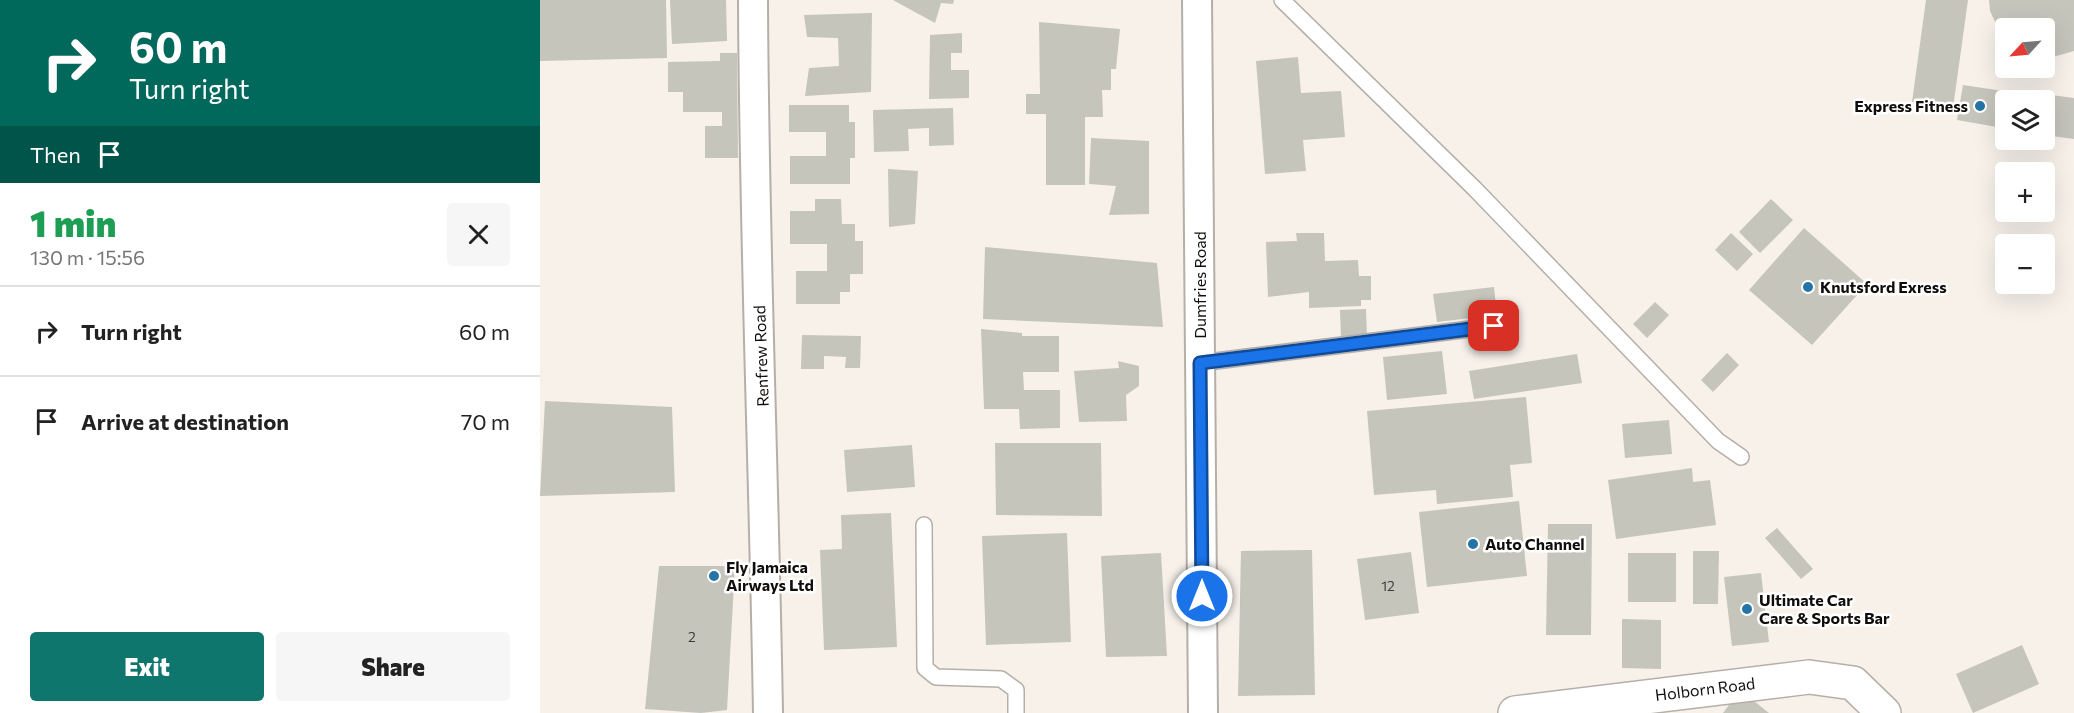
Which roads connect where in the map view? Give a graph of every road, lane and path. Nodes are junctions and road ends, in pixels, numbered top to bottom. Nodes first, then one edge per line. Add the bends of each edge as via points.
1 (753, 0) edge
2 (1197, 0) edge
3 (1282, 0) edge
4 (1494, 326) dead end
5 (1200, 363) junction
6 (1741, 457) dead end
7 (924, 525) dead end
8 (768, 713) edge
9 (1016, 713) edge
10 (1203, 713) edge
11 (1515, 713) edge
12 (1884, 713) edge

1 - 8 street, Renfrew Road
2 - 5 street, Dumfries Road
3 - 6 lane via 1475,189 1718,441
4 - 5 lane
5 - 10 street, Dumfries Road
7 - 9 lane via 925,668 936,677 1001,680 1016,690
11 - 12 street, Holborn Road via 1809,677 1853,683

